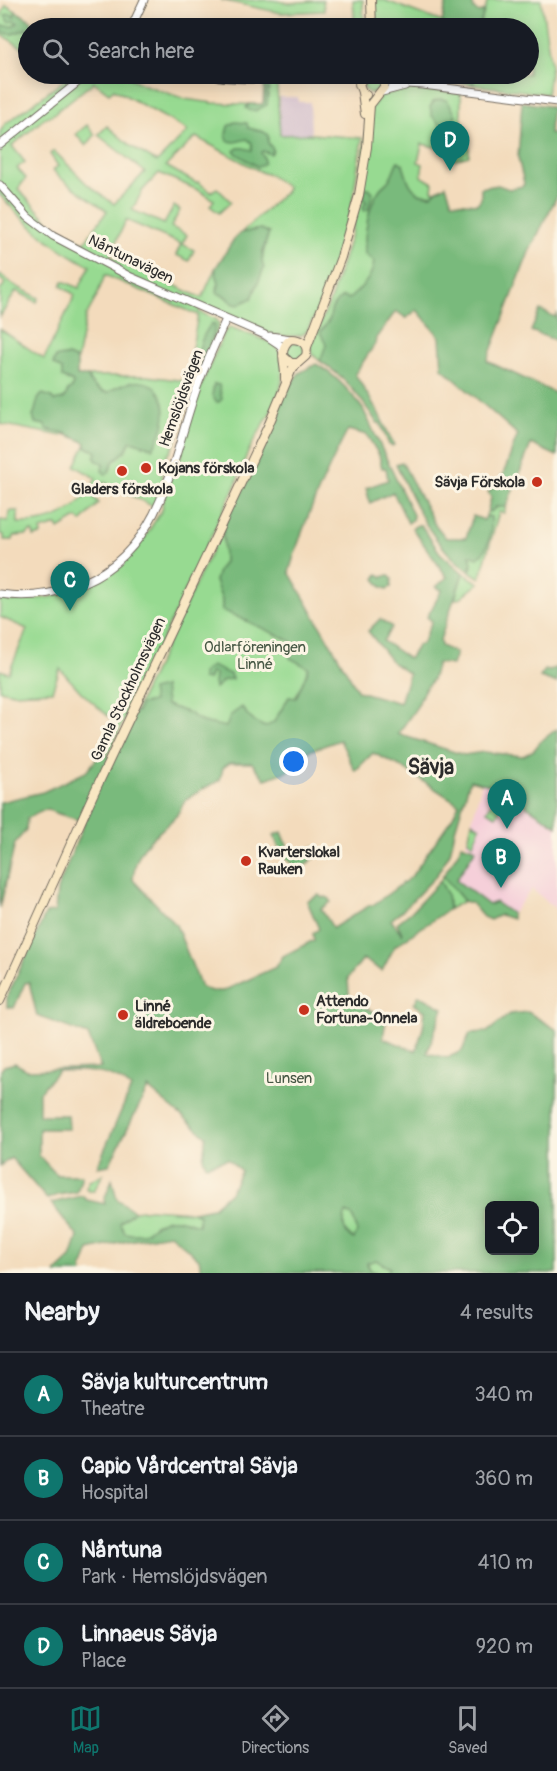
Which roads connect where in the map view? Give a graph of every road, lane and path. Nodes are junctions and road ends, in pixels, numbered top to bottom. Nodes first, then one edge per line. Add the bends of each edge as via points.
1 (144, 0) edge
2 (371, 0) edge
3 (136, 18) edge
4 (372, 18) edge
5 (76, 84) edge
6 (354, 84) edge
7 (360, 84) edge
8 (383, 84) edge
9 (407, 84) edge
10 (423, 85) junction
11 (361, 90) junction
12 (379, 94) junction
13 (557, 102) edge
14 (367, 140) junction
15 (0, 145) edge
16 (0, 186) edge
17 (323, 307) junction
18 (226, 319) junction
19 (265, 335) junction
20 (293, 339) junction
21 (307, 347) junction
22 (283, 353) junction
23 (296, 364) junction
24 (284, 390) junction
25 (0, 594) edge
26 (0, 1001) edge

1 - 3 street
2 - 4 main road
5 - 15 street
6 - 11 street
7 - 11 main road
8 - 12 main road
9 - 10 street
10 - 12 street
10 - 13 street
11 - 12 main road via 370,96
11 - 14 main road
12 - 14 main road via 370,102
14 - 17 main road via 359,195
16 - 18 street, Nåntunavägen via 28,217 53,236 106,265
17 - 20 main road via 307,333
17 - 21 main road
18 - 19 street, Nåntunavägen
18 - 25 street, Hemslöjdsvägen via 199,382 156,512 133,547 114,565 86,582 43,595
19 - 20 street, Nåntunavägen
19 - 22 street, Nåntunavägen via 280,345
20 - 21 main road
20 - 22 main road via 286,342
21 - 23 main road via 304,359
22 - 23 main road via 287,361
22 - 24 main road, Gamla Stockholmsvägen
23 - 24 main road, Gamla Stockholmsvägen
24 - 26 main road, Gamla Stockholmsvägen

